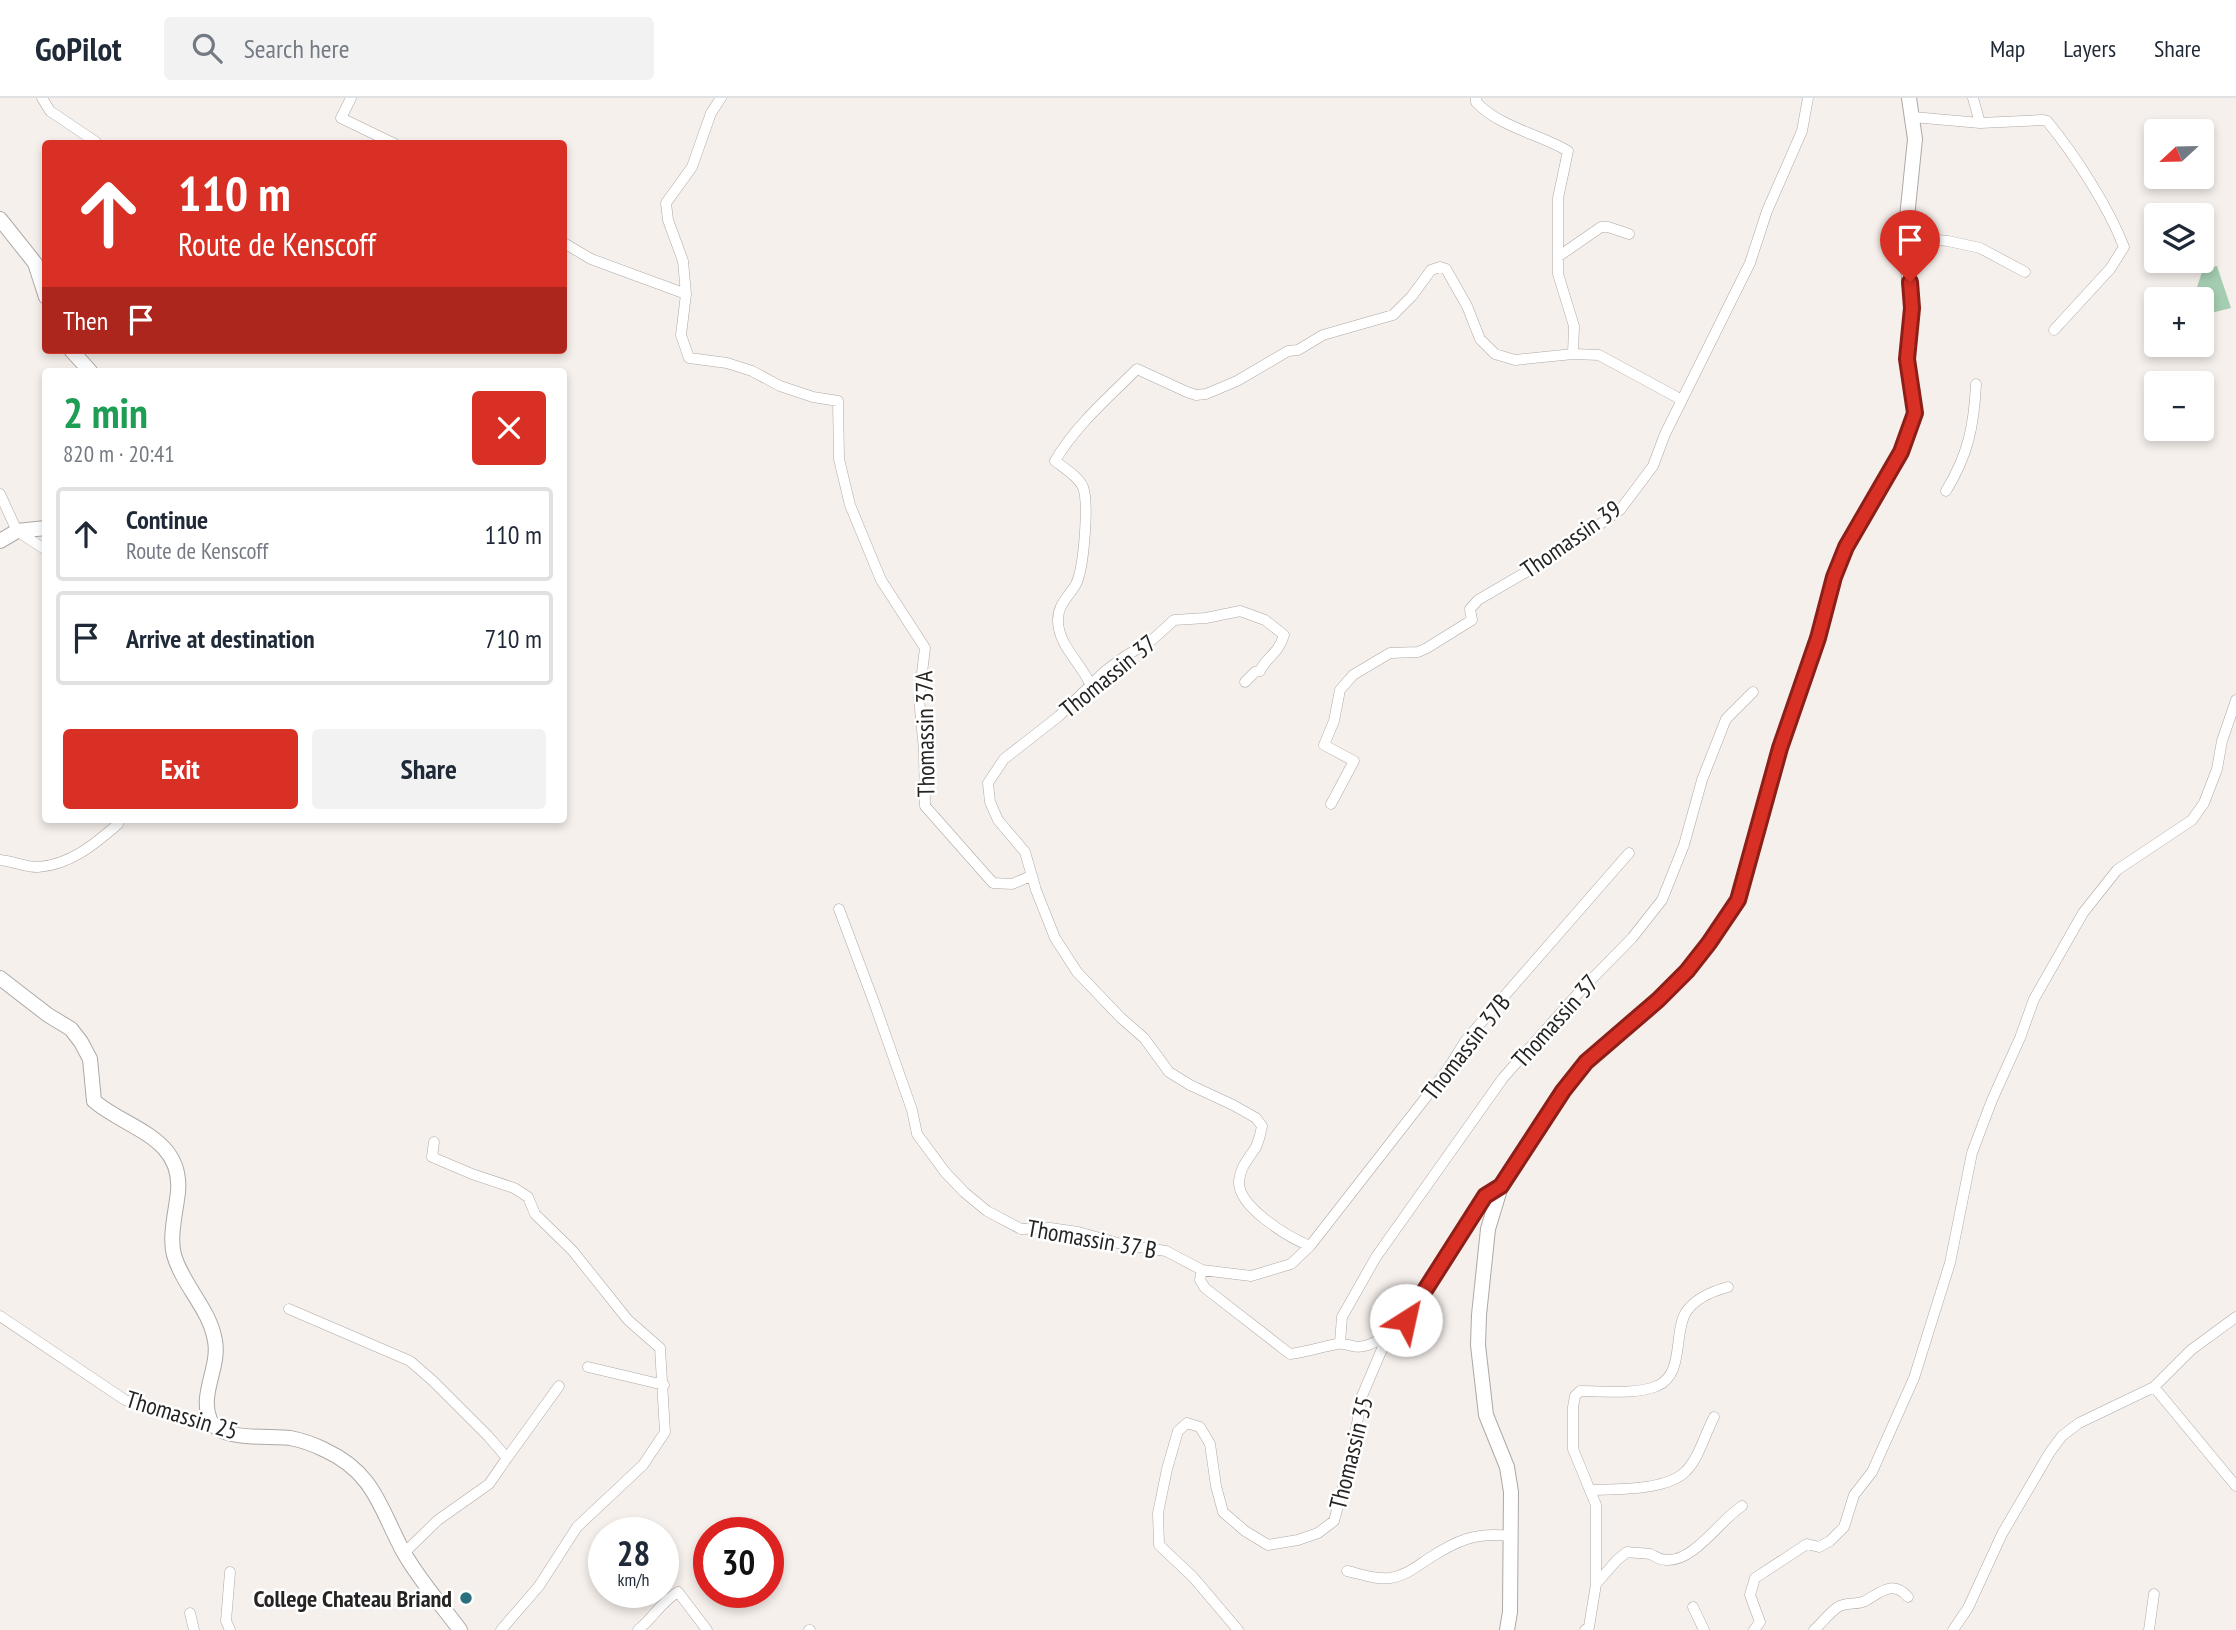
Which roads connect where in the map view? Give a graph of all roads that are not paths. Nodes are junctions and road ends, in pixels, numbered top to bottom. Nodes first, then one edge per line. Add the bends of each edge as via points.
1 (42, 98) edge
2 (351, 98) edge
3 (721, 98) edge
4 (1476, 98) edge
5 (1808, 98) edge
6 (1909, 98) edge
7 (1973, 98) edge
8 (1913, 117) junction
9 (1980, 123) junction
10 (93, 140) edge
11 (387, 140) edge
12 (0, 219) edge
13 (1629, 234) dead end
14 (1905, 237) junction
15 (567, 245) edge
16 (1559, 256) junction
17 (2025, 272) dead end
18 (42, 286) edge
19 (686, 294) junction
20 (2054, 330) dead end
21 (75, 354) edge
22 (1573, 354) junction
23 (87, 368) edge
24 (1976, 384) dead end
25 (1682, 400) junction
26 (1946, 491) dead end
27 (0, 494) edge
28 (42, 528) edge
29 (17, 531) junction
30 (0, 541) edge
31 (42, 547) edge
32 (1245, 682) dead end
33 (1090, 684) junction
34 (1753, 692) dead end
35 (2236, 700) edge
36 (1331, 804) dead end
37 (118, 823) edge
38 (1629, 853) dead end
39 (0, 860) edge
40 (1031, 876) junction
41 (839, 909) dead end
42 (0, 978) edge
43 (434, 1142) dead end
44 (1501, 1186) junction
45 (1310, 1246) junction
46 (1202, 1270) junction
47 (1728, 1287) dead end
48 (289, 1309) dead end
49 (0, 1316) edge
50 (2236, 1317) edge
51 (1388, 1335) junction
52 (1340, 1343) junction
53 (588, 1367) dead end
54 (664, 1385) junction
55 (559, 1386) dead end
56 (2154, 1388) junction
57 (1713, 1417) dead end
58 (210, 1418) junction
59 (508, 1458) junction
60 (2236, 1486) edge
61 (1590, 1490) junction
62 (1742, 1506) dead end
63 (1510, 1536) junction
64 (404, 1553) junction
65 (1347, 1571) dead end
66 (230, 1572) dead end
67 (1596, 1584) junction
68 (2154, 1594) dead end
69 (1909, 1597) dead end
70 (1693, 1607) dead end
71 (190, 1613) dead end
72 (1759, 1627) edge
73 (194, 1630) edge
74 (230, 1630) edge
75 (460, 1630) edge
76 (501, 1630) edge
77 (638, 1630) edge
78 (707, 1630) edge
79 (1238, 1630) edge
80 (1507, 1630) edge
81 (1585, 1630) edge
82 (1704, 1630) edge
83 (1814, 1630) edge
84 (1953, 1630) edge
85 (2149, 1630) edge

1 - 10 street via 50,111
2 - 11 street via 341,118
3 - 19 street via 692,167 666,202 683,261
4 - 16 street via 1486,113 1568,151 1558,198
5 - 25 street, Thomassin 39 via 1802,131 1750,263
6 - 8 main road
7 - 9 street
8 - 9 street
8 - 14 main road
9 - 20 street via 2047,121 2112,220 2124,247
12 - 18 main road via 34,263
13 - 16 street via 1601,228
14 - 17 street via 1980,248
14 - 44 main road via 1912,308 1907,359 1915,413 1901,452 1846,547 1834,577 1738,900 1687,971 1586,1062
15 - 19 street
16 - 22 street via 1558,274 1574,326
19 - 40 street, Thomassin 37A via 681,335 689,358 727,363 780,386 838,401 839,459 850,505 881,580 925,648 919,698 925,806 993,883 1012,884
21 - 23 main road
22 - 25 street via 1599,355
22 - 33 street via 1515,360 1495,354 1480,339 1446,269 1436,268 1393,315 1323,335 1206,394 1187,392 1137,369 1075,432 1055,461 1084,489 1081,565 1076,584 1061,603 1058,625 1061,639
24 - 26 street via 1972,433
25 - 36 street, Thomassin 39 via 1653,466 1620,510 1562,551 1478,600 1471,610 1472,620 1427,648 1390,653 1353,675 1340,690 1324,745 1354,761
27 - 29 street
28 - 29 main road
29 - 30 main road
29 - 31 street
32 - 33 street, Thomassin 37 via 1279,649 1284,635 1265,620 1240,611 1174,620
33 - 40 street, Thomassin 37 via 1059,716 1004,759 988,783 998,820 1025,852
34 - 52 street, Thomassin 37 via 1726,719 1662,900 1503,1078 1376,1257 1342,1317
35 - 72 street via 2204,803 2192,820 2117,870 2083,914 2038,991 1972,1153 1951,1263 1914,1378 1872,1472 1854,1495 1844,1527 1830,1541 1819,1547 1807,1544 1755,1578 1750,1595
37 - 39 street via 93,846 66,860 37,867
38 - 45 street, Thomassin 37B via 1466,1041
40 - 45 street via 1055,938 1077,972 1144,1038 1169,1072 1256,1118 1262,1126 1254,1150 1245,1159 1240,1191 1251,1207
41 - 46 street, Thomassin 37 B via 917,1134 964,1192 1021,1229 1078,1232 1166,1251
42 - 58 main road via 71,1029 81,1042 90,1059 94,1101 159,1141 173,1158 179,1182 174,1255 202,1305 216,1343 208,1393
43 - 54 street via 432,1157 528,1197 535,1214 572,1250 628,1320 660,1348
44 - 51 street via 1485,1196 1420,1300
44 - 63 main road via 1488,1230 1478,1345 1486,1415 1507,1467
45 - 46 street via 1291,1264 1251,1276
46 - 52 street via 1200,1280 1205,1288 1290,1354
47 - 61 street via 1712,1292 1686,1313 1673,1371 1659,1385 1636,1391 1580,1391 1575,1396 1573,1449
48 - 59 street via 410,1361
49 - 58 street, Thomassin 25 via 125,1399 182,1419
50 - 56 street via 2191,1350
51 - 52 street via 1356,1349
51 - 79 street, Thomassin 35 via 1362,1396 1334,1521 1318,1533 1268,1545 1245,1531 1223,1511 1210,1444 1200,1427 1187,1423 1178,1431 1158,1513 1159,1545
53 - 54 street
54 - 76 street via 665,1432 643,1465 577,1527 539,1586
55 - 59 street
56 - 60 street
56 - 84 street via 2079,1423 2062,1436 2002,1534
57 - 61 street via 1684,1473 1645,1488
58 - 64 main road, Thomassin 25 via 229,1434 292,1438 326,1450 357,1470 372,1488
59 - 64 street via 489,1484
61 - 67 street via 1596,1505
62 - 67 street via 1686,1556 1666,1560 1627,1552
63 - 65 street via 1474,1535 1392,1578
63 - 80 main road
64 - 75 main road, Thomassin 25
66 - 74 street via 226,1621
67 - 81 street
68 - 85 street
69 - 83 street via 1900,1590 1886,1589 1866,1601 1839,1607
70 - 82 street
71 - 73 street
77 - 78 street via 678,1592

